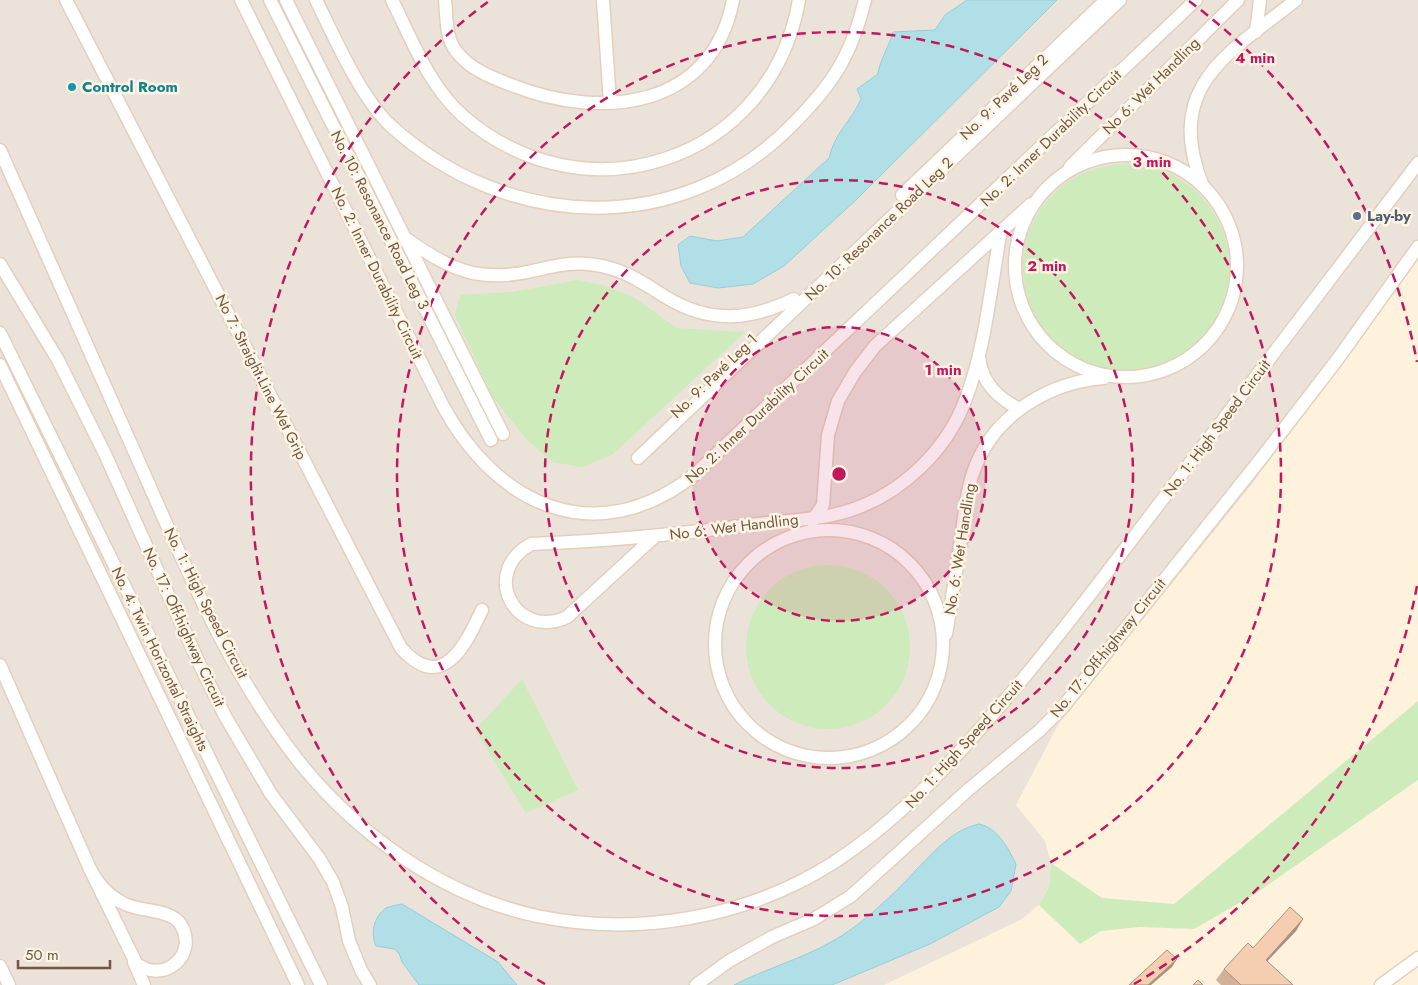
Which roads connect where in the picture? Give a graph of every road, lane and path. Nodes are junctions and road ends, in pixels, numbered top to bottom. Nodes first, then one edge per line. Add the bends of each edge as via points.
1 (66, 0) edge
2 (241, 0) edge
3 (270, 0) edge
4 (286, 0) edge
5 (316, 0) edge
6 (392, 0) edge
7 (445, 0) edge
8 (603, 0) edge
9 (733, 0) edge
10 (799, 0) edge
11 (865, 0) edge
12 (1106, 0) edge
13 (1120, 0) edge
14 (1196, 0) edge
15 (1238, 0) edge
16 (1260, 0) edge
17 (1296, 0) edge
18 (1256, 32) junction
19 (610, 102) junction
20 (0, 150) edge
21 (1418, 163) edge
22 (1065, 172) junction
23 (1202, 184) junction
24 (1036, 199) junction
25 (1001, 230) junction
26 (405, 238) junction
27 (1418, 247) edge
28 (0, 264) edge
29 (794, 299) junction
30 (0, 332) edge
31 (979, 352) junction
32 (0, 365) edge
33 (1112, 378) junction
34 (1020, 409) junction
35 (503, 434) dead end
36 (491, 440) dead end
37 (636, 455) joint
38 (816, 517) junction
39 (789, 536) junction
40 (653, 538) junction
41 (482, 610) dead end
42 (943, 654) junction
43 (0, 665) edge
44 (90, 869) junction
45 (129, 951) junction
46 (1418, 958) edge
47 (0, 966) edge
48 (9, 985) edge
49 (144, 985) edge
50 (298, 985) edge
51 (321, 985) edge
52 (370, 985) edge
53 (696, 985) edge
54 (1380, 985) edge

1 - 41 street, No 7: Straight Line Wet Grip via 401,648 419,666 448,663 465,643
2 - 14 street, No. 2: Inner Durability Circuit via 442,404 466,445 496,477 526,497 560,508 596,513 651,501 694,475
3 - 36 street, No. 10: Resonance Road Leg 3
4 - 26 street
5 - 11 street via 372,102 390,125 412,144 441,163 497,190 549,204 601,208 636,206 689,193 730,173 765,150 815,102 834,77 854,40
6 - 10 street via 435,83 461,114 499,142 522,153 560,165 598,170 648,164 684,152 718,133 736,118 759,93 782,56
7 - 19 street via 451,43 474,68 551,99
8 - 19 street
9 - 19 street via 719,43 694,74 660,94 640,100
12 - 29 street, No. 9: Pavé Leg 2
13 - 37 street, No. 10: Resonance Road Leg 2
15 - 22 street, No 6: Wet Handling
16 - 18 street
17 - 18 street, No 6: Wet Handling
18 - 23 street, No 6: Wet Handling via 1218,62 1198,95 1189,138
20 - 21 street, No. 1: High Speed Circuit via 204,605 247,685 301,763 346,813 398,853 455,888 518,912 609,924 688,919 762,898 788,888 834,862 900,814 996,711 1056,637
22 - 23 street, No 6: Wet Handling via 1100,157 1139,155 1173,164
22 - 24 street, No 6: Wet Handling
23 - 33 street, No 6: Wet Handling via 1224,212 1236,245 1237,280 1228,314 1208,343 1180,365 1147,377
24 - 25 street
24 - 33 street, No 6: Wet Handling via 1018,234 1014,272 1022,310 1044,343 1075,366
25 - 31 street
25 - 38 street via 875,346 854,372 838,401 828,435 824,498
26 - 29 street via 449,266 467,273 511,275 577,262 616,268 681,306 726,318 768,311
26 - 35 street
27 - 53 street, No. 17: Off-highway Circuit via 1260,460 1062,708 1039,732 968,790 851,896 814,919 729,961
28 - 52 street, No. 17: Off-highway Circuit via 58,360 105,454 225,716 270,794 319,858 333,882 349,941
29 - 37 street, No. 9: Pavé Leg 1
30 - 51 street, No. 4: Twin Horizontal Straights
31 - 34 street via 981,370 999,398
31 - 38 street via 965,401 945,440 916,473 886,494 851,510
32 - 50 street, No. 4: Twin Horizontal Straights
33 - 34 street, No. 6: Wet Handling via 1062,385
34 - 42 street, No. 6: Wet Handling via 987,445 976,465 969,490
38 - 39 street
38 - 40 street, No 6: Wet Handling
39 - 42 street, No 6: Wet Handling via 824,529 859,533 895,550 923,578 932,596 940,615
39 - 42 street, No 6: Wet Handling via 758,554 734,580 719,612 715,647 721,682 738,714 764,738 800,755 819,757 839,758 878,748 910,725 933,693
40 - 40 street, No 6: Wet Handling via 531,544 519,550 507,568 504,580 511,602 524,616 558,622
43 - 44 street
44 - 45 street
44 - 45 street via 100,886 117,900 172,917 184,931 184,953 178,965 170,970 157,973 144,970
45 - 49 street
46 - 54 street
47 - 48 street

